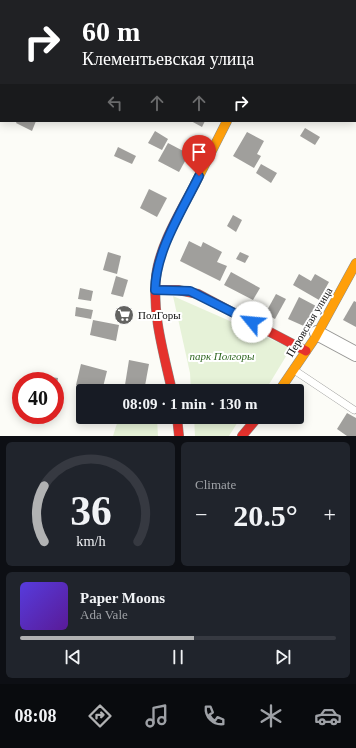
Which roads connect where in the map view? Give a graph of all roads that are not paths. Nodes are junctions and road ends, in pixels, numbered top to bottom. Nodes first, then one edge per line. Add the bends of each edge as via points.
1 (227, 122) edge
2 (356, 263) edge
3 (155, 290) junction
4 (317, 333) junction
5 (306, 351) junction
6 (356, 354) edge
7 (294, 370) junction
8 (170, 384) edge
9 (284, 384) edge
10 (354, 410) dead end
11 (177, 424) edge
12 (252, 424) edge
13 (179, 436) edge
14 (242, 436) edge

1 - 3 main road via 163,251
2 - 4 main road, Перовская улица
3 - 5 main road via 178,290 198,294
3 - 8 main road via 158,326
4 - 5 main road, Перовская улица
4 - 6 street
5 - 7 main road, Перовская улица
7 - 9 main road, Перовская улица
7 - 10 lane
11 - 13 main road
12 - 14 main road

